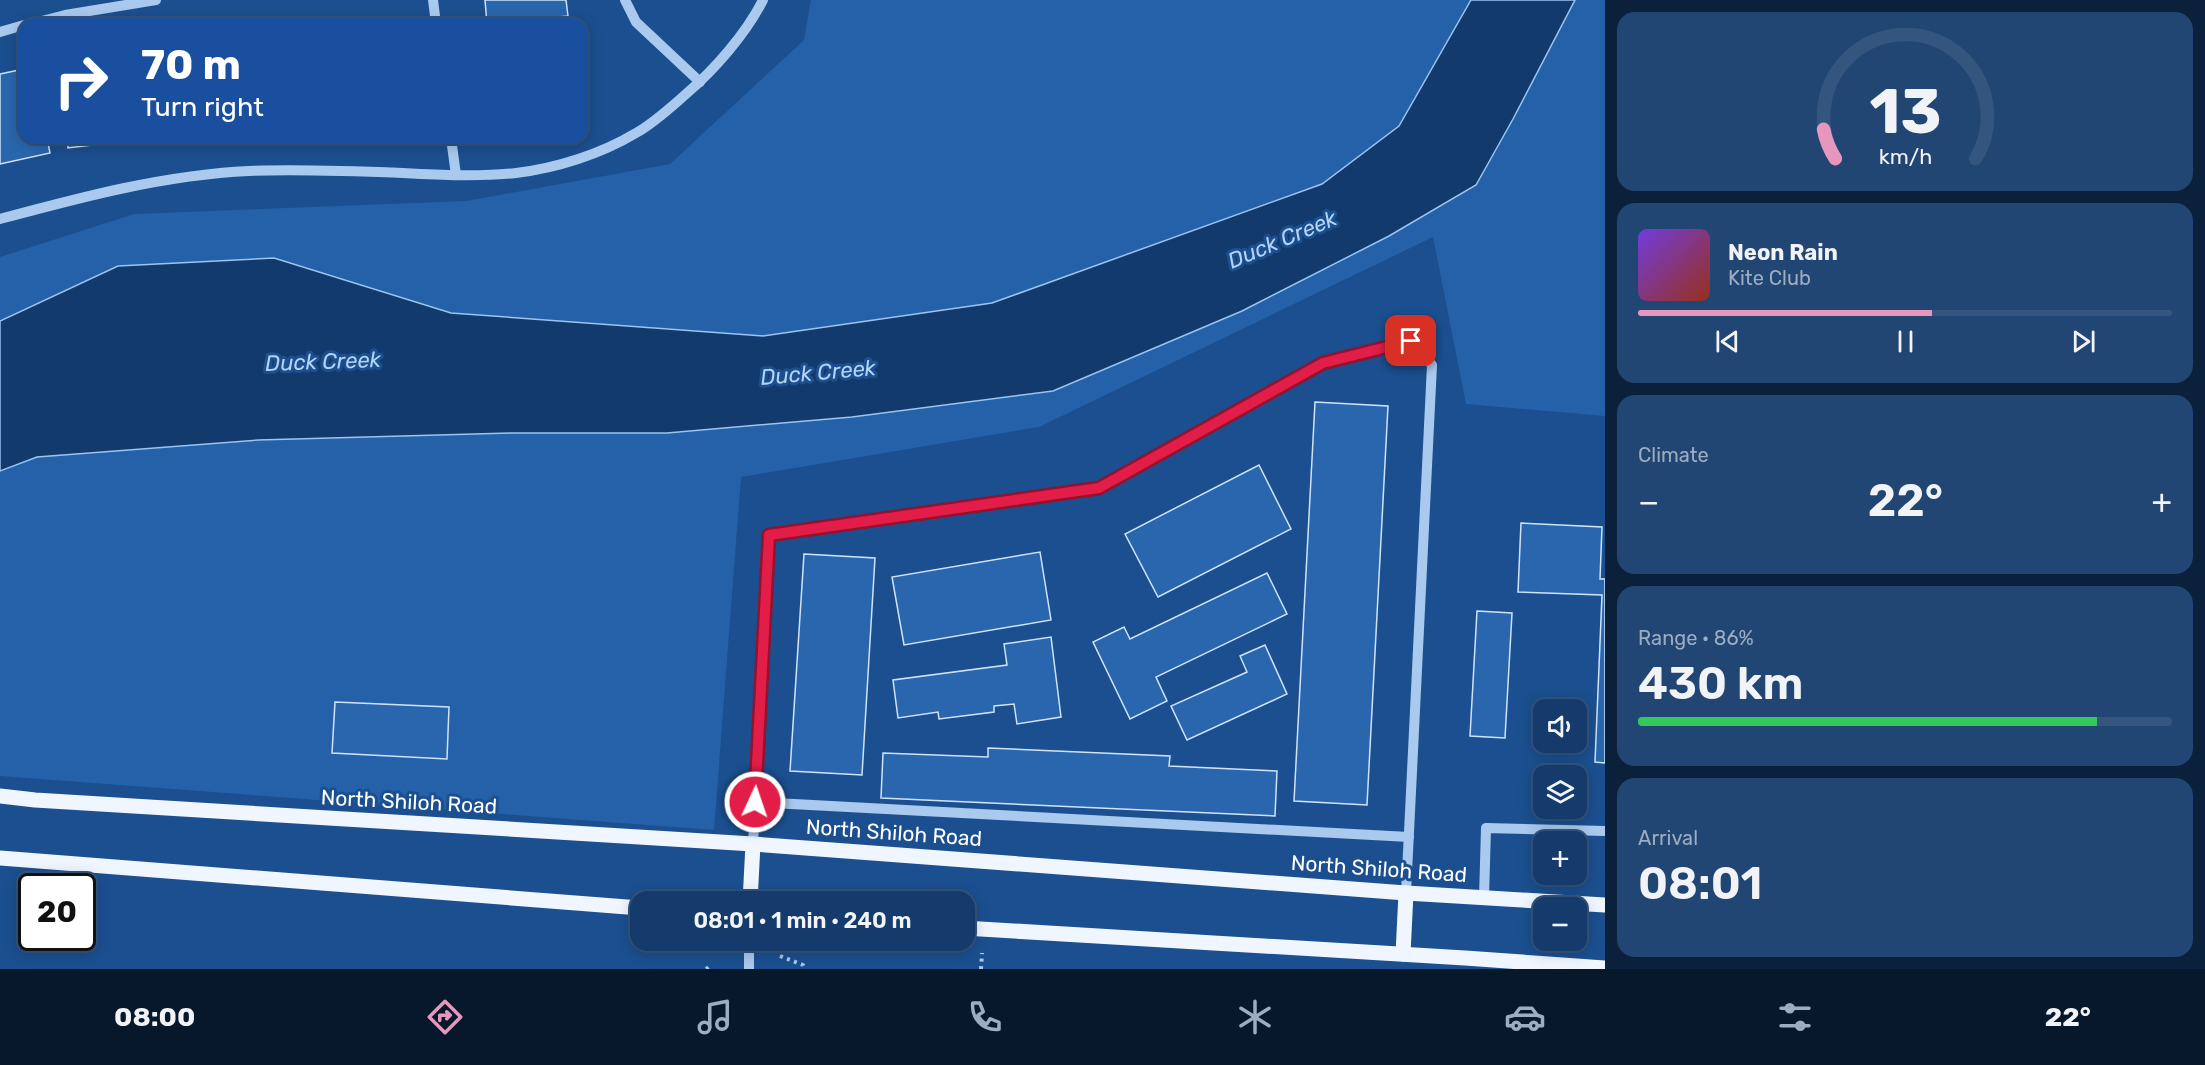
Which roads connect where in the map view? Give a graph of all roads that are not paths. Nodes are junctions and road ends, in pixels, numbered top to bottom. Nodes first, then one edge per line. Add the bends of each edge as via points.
1 (156, 0) edge
2 (433, 0) edge
3 (625, 0) edge
4 (763, 0) edge
5 (53, 18) edge
6 (435, 18) edge
7 (18, 28) edge
8 (0, 32) edge
9 (700, 82) junction
10 (452, 144) edge
11 (456, 175) junction
12 (0, 219) edge
13 (0, 796) edge
14 (755, 802) junction
15 (1605, 831) edge
16 (1409, 837) junction
17 (753, 844) junction
18 (0, 858) edge
19 (751, 891) edge
20 (1406, 893) junction
21 (1484, 898) junction
22 (1605, 905) edge
23 (630, 907) edge
24 (975, 929) edge
25 (749, 951) edge
26 (1403, 954) junction
27 (1465, 964) edge
28 (1605, 968) edge
29 (749, 969) edge

1 - 5 street
2 - 6 street
3 - 9 street via 636,22
4 - 9 street via 734,43
7 - 8 street
9 - 11 street via 636,134 596,152 516,173
10 - 11 street
11 - 12 street via 329,170 188,176
13 - 17 main road, North Shiloh Road
14 - 16 street
14 - 16 street via 769,535 1099,488 1323,363 1411,341 1432,365
14 - 17 street
15 - 21 street via 1486,828
16 - 20 street
17 - 19 main road
17 - 20 main road, North Shiloh Road
18 - 23 main road
20 - 21 main road, North Shiloh Road
20 - 26 main road
21 - 22 main road, North Shiloh Road
24 - 26 main road
25 - 29 street
26 - 27 main road
27 - 28 main road

